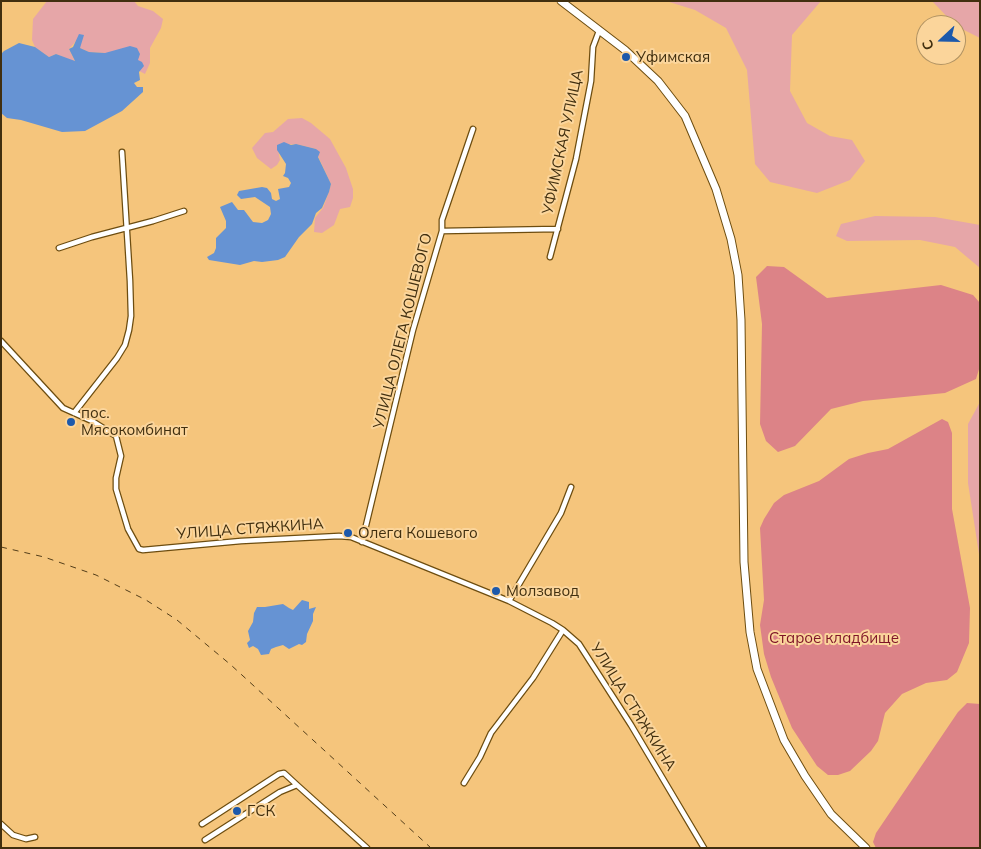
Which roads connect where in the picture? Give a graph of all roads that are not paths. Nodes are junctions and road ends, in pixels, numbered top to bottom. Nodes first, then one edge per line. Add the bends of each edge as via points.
1 (561, 1) edge
2 (599, 31) junction
3 (472, 129) dead end
4 (122, 152) dead end
5 (184, 211) dead end
6 (126, 229) junction
7 (558, 229) junction
8 (442, 232) junction
9 (58, 248) dead end
10 (550, 257) dead end
11 (1, 341) edge
12 (74, 413) junction
13 (571, 487) dead end
14 (362, 542) junction
15 (509, 601) junction
16 (563, 630) junction
17 (464, 783) dead end
18 (297, 785) junction
19 (1, 824) edge
20 (202, 824) dead end
21 (35, 837) dead end
22 (205, 840) dead end
23 (367, 848) edge
24 (704, 848) edge
25 (866, 848) edge

1 - 2 main road
2 - 7 street, УФИМСКАЯ УЛИЦА via 592,47 591,81
2 - 25 main road via 658,81 685,116 716,189 738,275 744,562 757,670 784,740 805,776 831,814
3 - 8 street, УЛИЦА ОЛЕГА КОШЕВОГО via 442,220
4 - 6 street
5 - 6 street
6 - 9 street
6 - 12 street via 131,316 125,345
7 - 8 street
7 - 10 street, УФИМСКАЯ УЛИЦА
8 - 14 street, УЛИЦА ОЛЕГА КОШЕВОГО via 414,330
11 - 12 street, УЛИЦА СТЯЖКИНА via 63,408
12 - 14 street, УЛИЦА СТЯЖКИНА via 116,436 121,456 116,489 128,529 139,549 340,536
13 - 15 street via 561,513
14 - 15 street, УЛИЦА СТЯЖКИНА
15 - 16 street, УЛИЦА СТЯЖКИНА
16 - 17 street via 533,678 491,733
16 - 24 street, УЛИЦА СТЯЖКИНА via 579,644
18 - 20 street via 284,774 279,774
18 - 22 street via 280,792
18 - 23 street
19 - 21 street via 13,835 26,839

